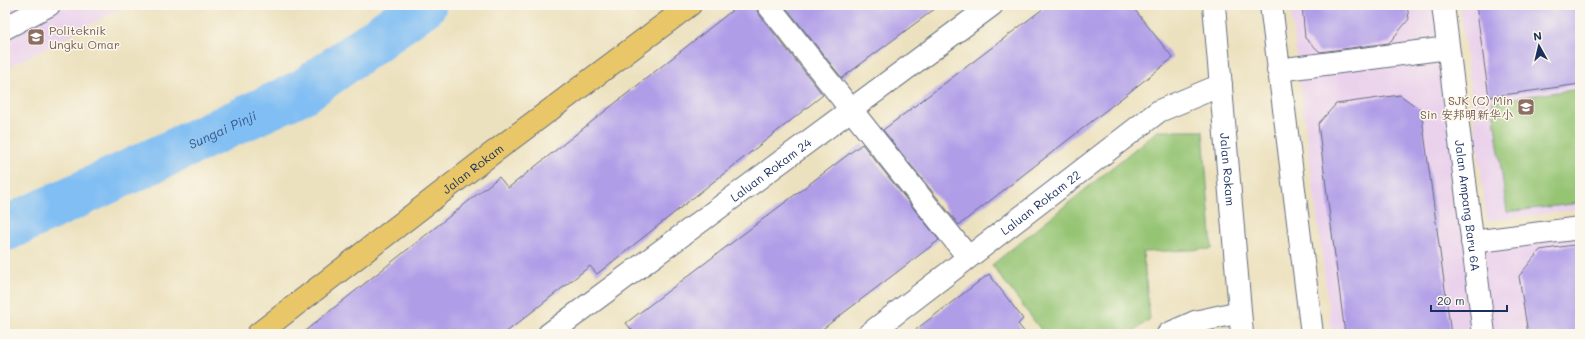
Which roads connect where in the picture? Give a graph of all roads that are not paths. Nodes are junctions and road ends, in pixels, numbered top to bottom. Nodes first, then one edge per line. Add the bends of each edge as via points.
1 (48, 5) edge
2 (690, 5) edge
3 (768, 5) edge
4 (992, 5) edge
5 (1214, 5) edge
6 (1272, 5) edge
7 (1443, 5) edge
8 (5, 28) edge
9 (1448, 48) junction
10 (1278, 70) junction
11 (1221, 85) junction
12 (852, 109) junction
13 (1580, 228) edge
14 (1472, 242) junction
15 (968, 257) junction
16 (1240, 312) junction
17 (258, 334) edge
18 (549, 334) edge
19 (869, 334) edge
20 (1168, 334) edge
21 (1242, 334) edge
22 (1312, 334) edge
23 (1484, 334) edge

1 - 8 street
2 - 17 main road, Jalan Rokam
3 - 12 street
4 - 12 street, Laluan Rokam 24
5 - 11 street, Jalan Rokam
6 - 10 street
7 - 9 street, Jalan Ampang Baru 6A
9 - 10 street
9 - 14 street, Jalan Ampang Baru 6A
10 - 22 street
11 - 15 street, Laluan Rokam 22 via 1159,111
11 - 16 street, Jalan Rokam
12 - 15 street
12 - 18 street, Laluan Rokam 24
13 - 14 street
14 - 23 street, Jalan Ampang Baru 6A
15 - 19 street, Laluan Rokam 22
16 - 20 street via 1195,322
16 - 21 street, Jalan Rokam

